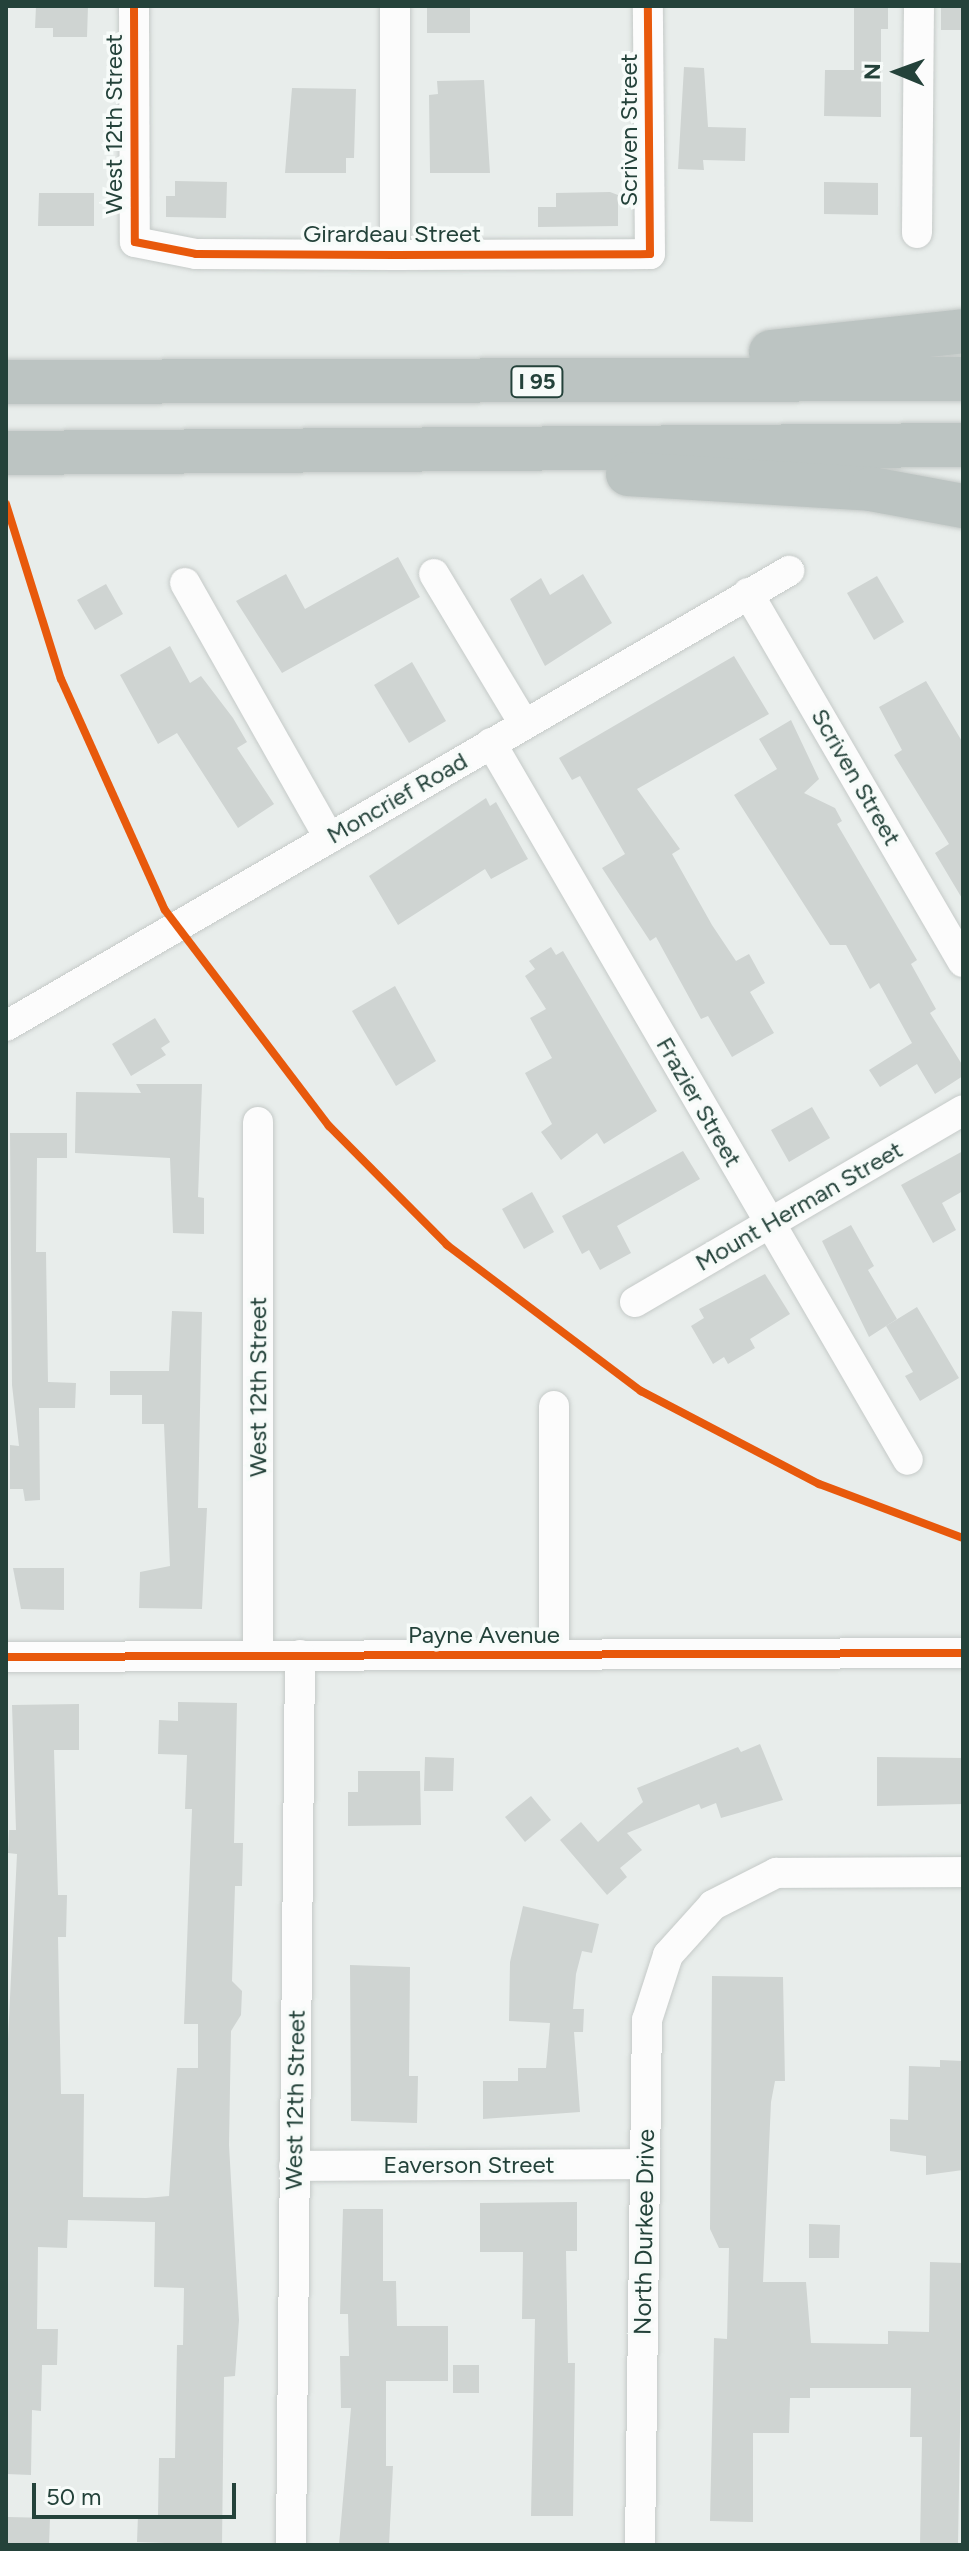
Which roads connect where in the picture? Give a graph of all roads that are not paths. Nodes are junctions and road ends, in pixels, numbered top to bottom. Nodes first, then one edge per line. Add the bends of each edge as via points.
1 (134, 6) edge
2 (395, 6) edge
3 (648, 6) edge
4 (919, 6) edge
5 (917, 233) dead end
6 (135, 242) joint
7 (650, 254) joint
8 (395, 255) junction
9 (963, 331) edge
10 (963, 379) edge
11 (6, 382) edge
12 (639, 382) junction
13 (963, 445) edge
14 (464, 451) junction
15 (6, 453) edge
16 (963, 506) edge
17 (789, 571) dead end
18 (434, 574) dead end
19 (185, 583) dead end
20 (748, 593) junction
21 (524, 724) junction
22 (491, 743) junction
23 (329, 838) junction
24 (963, 962) edge
25 (6, 1026) edge
26 (963, 1110) edge
27 (258, 1122) dead end
28 (770, 1223) junction
29 (635, 1302) dead end
30 (554, 1406) dead end
31 (908, 1460) dead end
32 (258, 1653) junction
33 (963, 1653) edge
34 (554, 1654) junction
35 (300, 1655) junction
36 (6, 1657) edge
37 (963, 1872) edge
38 (645, 2164) junction
39 (294, 2166) junction
40 (291, 2545) edge
41 (640, 2545) edge

1 - 6 street, West 12th Street
2 - 8 street
3 - 7 street, Scriven Street
4 - 5 street
6 - 8 street, Girardeau Street via 196,254
7 - 8 street, Girardeau Street
9 - 12 highway via 821,350 728,354
10 - 12 highway, I 95
11 - 12 highway, I 95
13 - 14 highway
14 - 15 highway
14 - 16 highway via 645,477 871,489
17 - 20 street, Moncrief Road
18 - 21 street
19 - 23 street
20 - 21 street, Moncrief Road
20 - 24 street, Scriven Street
21 - 22 street, Moncrief Road
22 - 23 street, Moncrief Road
22 - 28 street, Frazier Street
23 - 25 street, Moncrief Road
26 - 28 street, Mount Herman Street
27 - 32 street, West 12th Street
28 - 29 street, Mount Herman Street
28 - 31 street, Frazier Street
30 - 34 street
32 - 35 street, Payne Avenue
32 - 36 street, Payne Avenue
33 - 34 street, Payne Avenue
34 - 35 street, Payne Avenue
35 - 39 street, West 12th Street
37 - 38 street, North Durkee Drive via 776,1873 745,1884 687,1928 668,1955 647,2020
38 - 39 street, Eaverson Street
38 - 41 street, North Durkee Drive
39 - 40 street, West 12th Street

